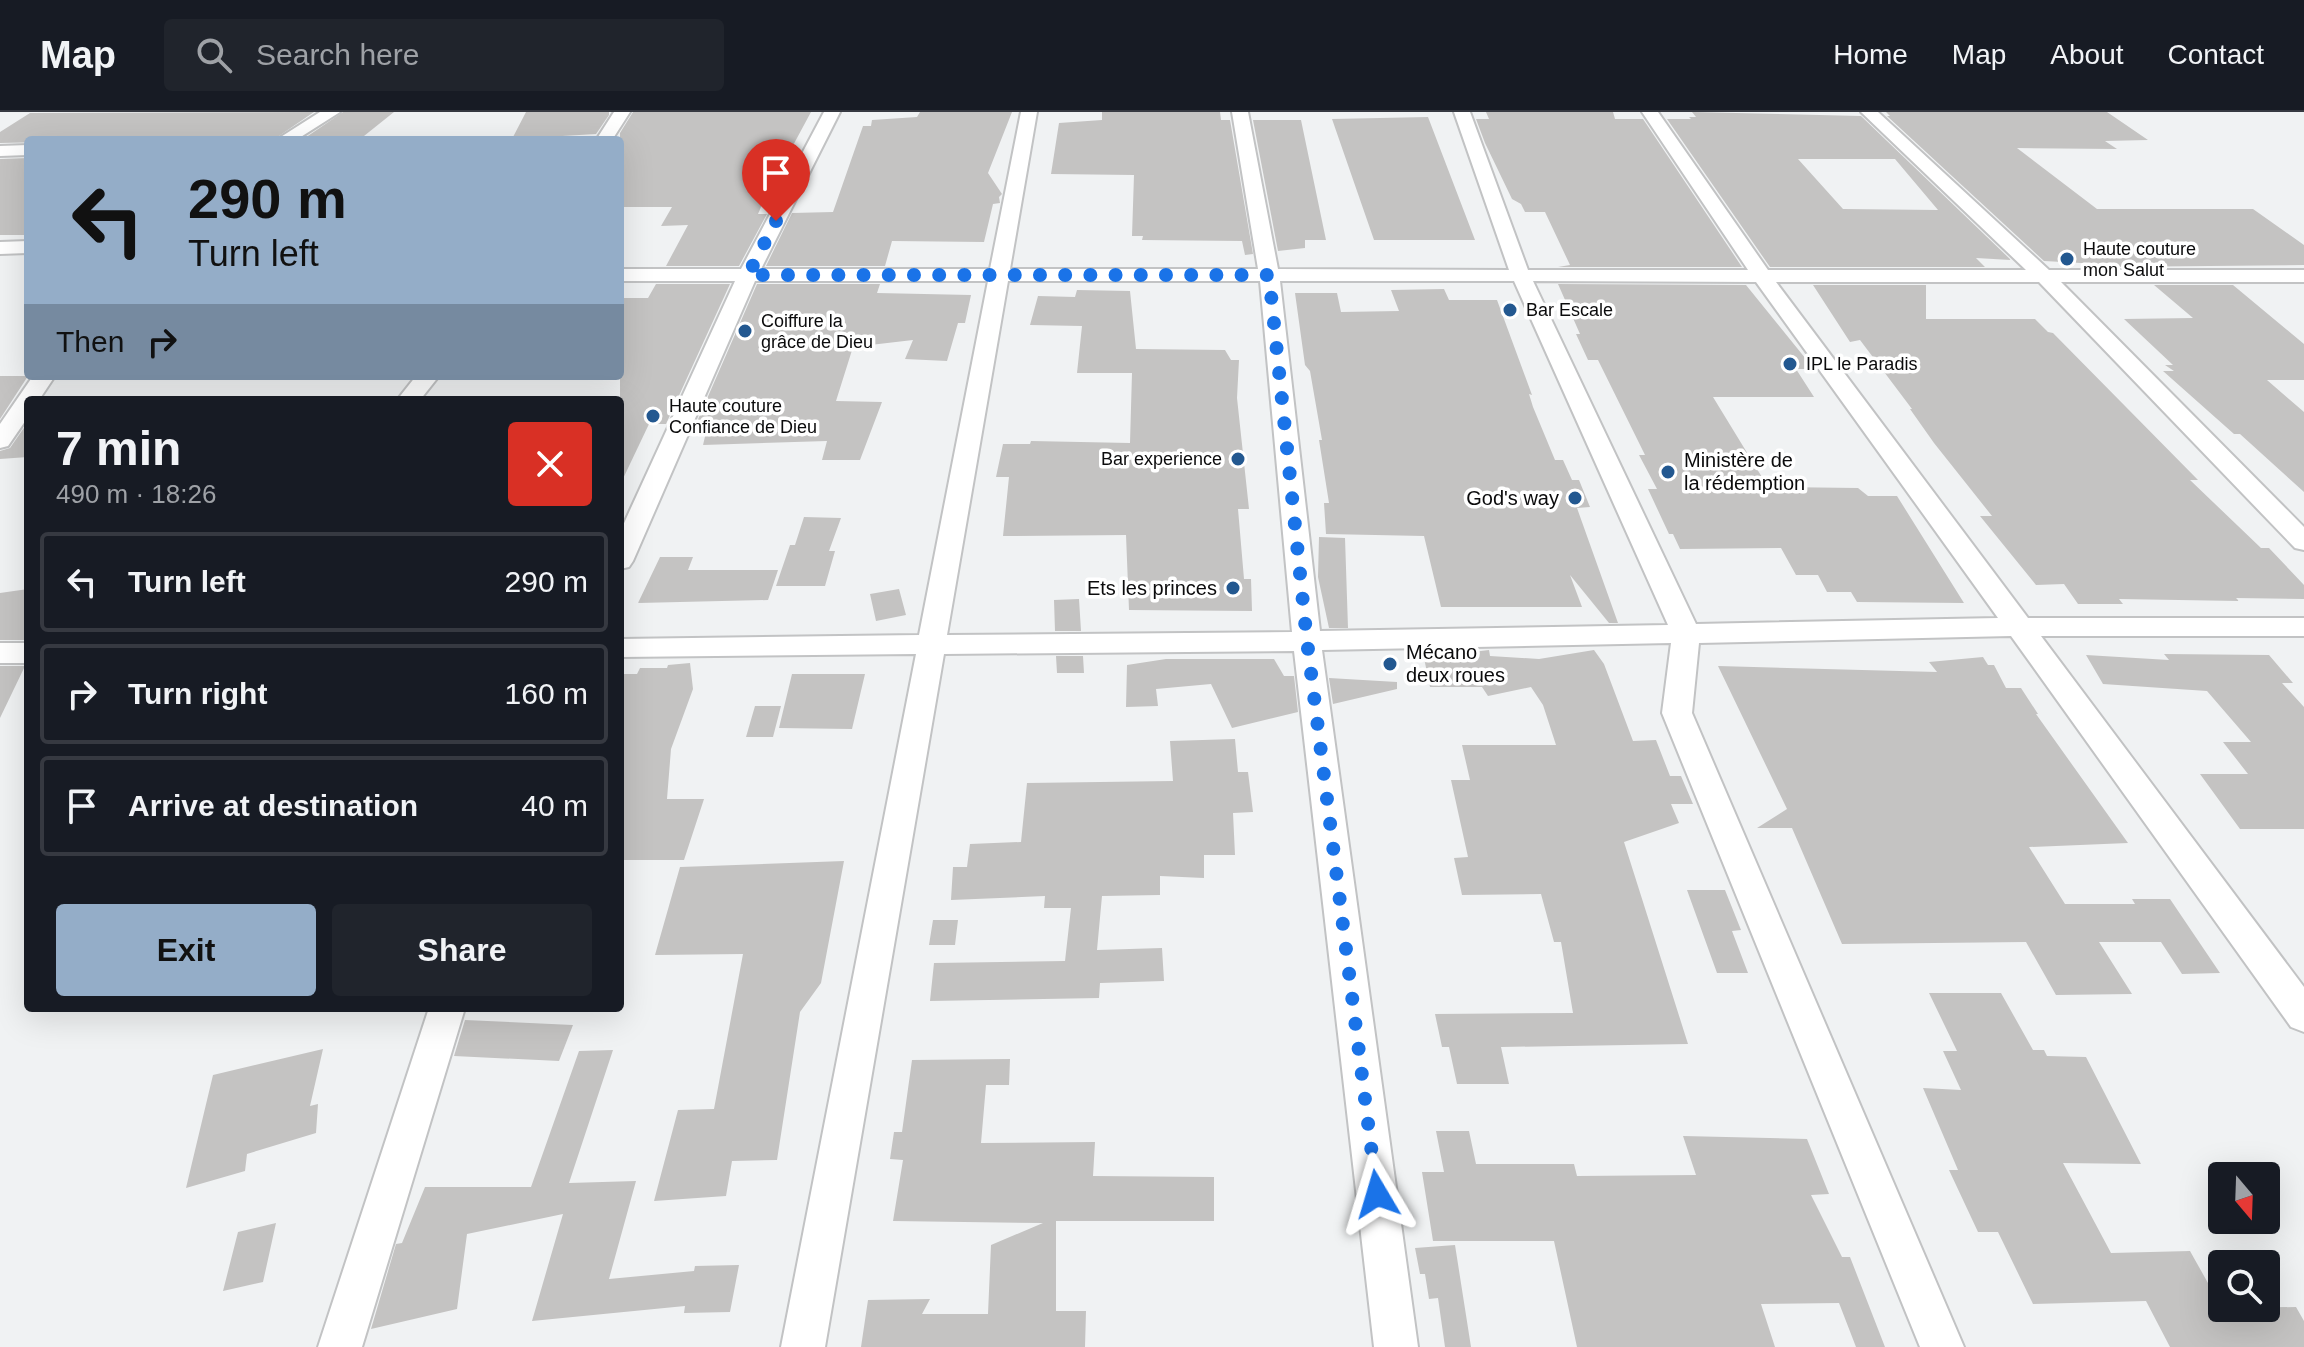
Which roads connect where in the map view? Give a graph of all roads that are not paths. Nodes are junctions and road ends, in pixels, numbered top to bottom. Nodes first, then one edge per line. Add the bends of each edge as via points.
1 (332, 112) edge
2 (622, 112) edge
3 (832, 112) edge
4 (1029, 112) edge
5 (1240, 112) edge
6 (1462, 112) edge
7 (1650, 112) edge
8 (1869, 112) edge
9 (291, 136) edge
10 (607, 136) edge
11 (24, 150) edge
12 (0, 151) edge
13 (24, 247) edge
14 (0, 248) edge
15 (624, 275) edge
16 (748, 275) junction
17 (1001, 275) junction
18 (1269, 275) junction
19 (1521, 276) junction
20 (1762, 276) junction
21 (2044, 276) junction
22 (2304, 276) edge
23 (425, 380) edge
24 (411, 396) edge
25 (24, 406) edge
26 (0, 441) edge
27 (2304, 542) edge
28 (624, 552) edge
29 (2016, 627) junction
30 (2304, 627) edge
31 (1686, 633) junction
32 (1307, 641) junction
33 (933, 645) junction
34 (624, 648) edge
35 (0, 653) edge
36 (24, 653) edge
37 (446, 1012) edge
38 (2304, 1016) edge
39 (340, 1347) edge
40 (803, 1347) edge
41 (1396, 1347) edge
42 (1942, 1347) edge

1 - 9 street
2 - 10 street
3 - 16 street
4 - 17 street
5 - 18 street
6 - 19 street
7 - 20 street
8 - 21 street
11 - 12 street
13 - 14 street
15 - 16 street
16 - 17 street
16 - 28 street
17 - 18 street
17 - 33 street
18 - 19 street
18 - 32 street
19 - 20 street
19 - 31 street
20 - 21 street
20 - 29 street
21 - 22 street
21 - 27 street
23 - 24 street
25 - 26 street
29 - 30 street
29 - 31 street
29 - 38 street
31 - 32 street
31 - 42 street via 1677,713
32 - 33 street
32 - 41 street
33 - 34 street
33 - 40 street
35 - 36 street
37 - 39 street

